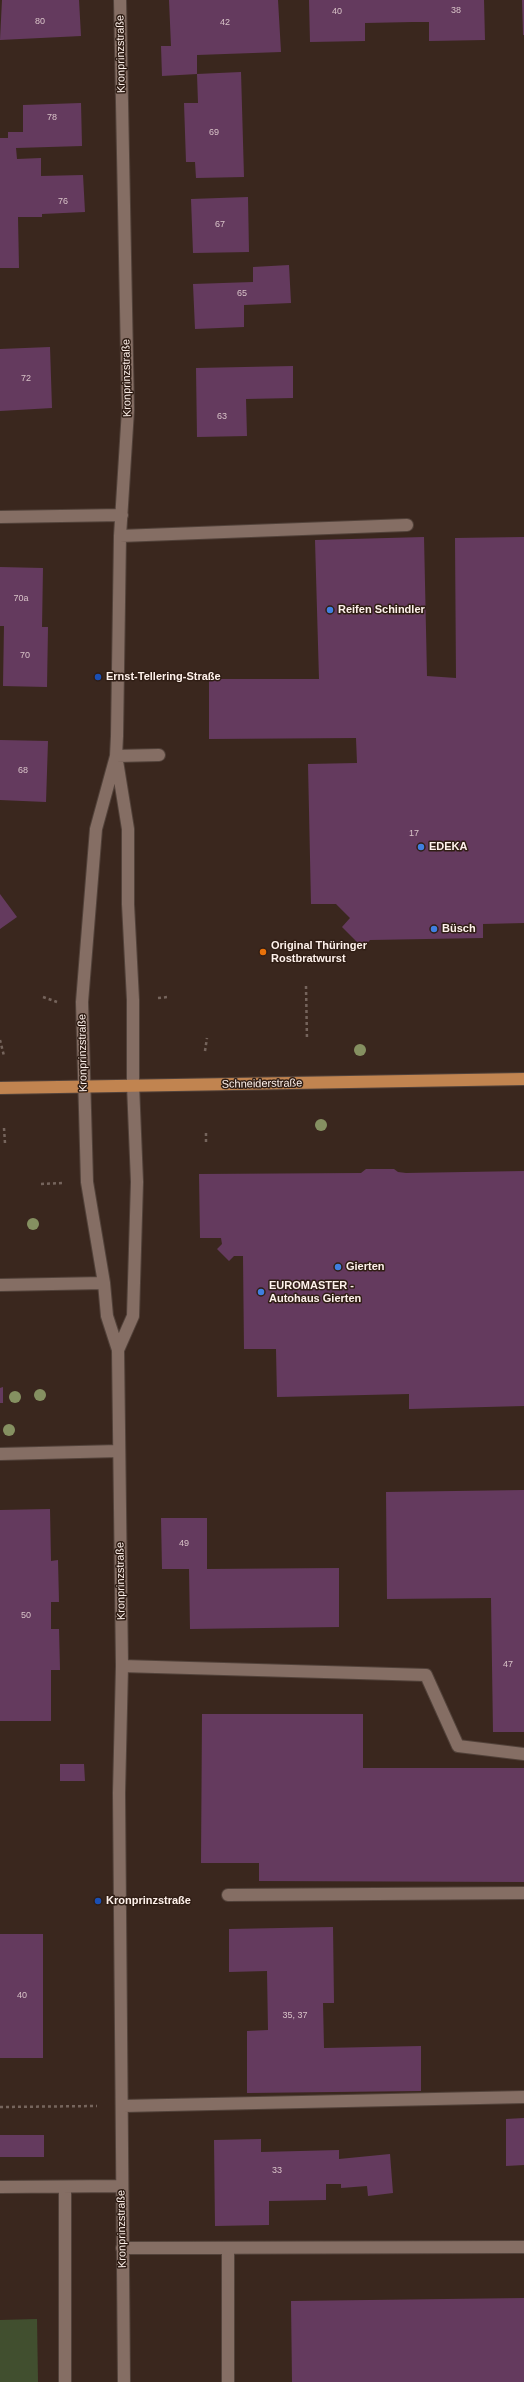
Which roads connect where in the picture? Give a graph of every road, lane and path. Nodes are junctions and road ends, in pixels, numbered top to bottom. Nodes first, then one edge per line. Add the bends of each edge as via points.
1 (120, 0) edge
2 (122, 515) junction
3 (0, 516) edge
4 (407, 525) dead end
5 (120, 536) junction
6 (116, 756) junction
7 (159, 756) dead end
8 (306, 986) dead end
9 (43, 997) dead end
10 (61, 1004) dead end
11 (207, 1038) dead end
12 (0, 1040) edge
13 (307, 1040) dead end
14 (205, 1051) dead end
15 (4, 1056) dead end
16 (524, 1079) edge
17 (133, 1085) junction
18 (84, 1086) junction
19 (0, 1088) edge
20 (4, 1128) dead end
21 (206, 1133) dead end
22 (206, 1142) dead end
23 (5, 1143) dead end
24 (67, 1182) dead end
25 (40, 1184) dead end
26 (104, 1283) junction
27 (1, 1285) dead end
28 (118, 1350) junction
29 (119, 1451) junction
30 (0, 1454) edge
31 (122, 1666) junction
32 (524, 1754) edge
33 (524, 1893) edge
34 (228, 1895) dead end
35 (520, 2097) edge
36 (123, 2106) junction
37 (0, 2107) edge
38 (121, 2186) junction
39 (0, 2187) edge
40 (65, 2187) junction
41 (524, 2247) edge
42 (122, 2248) junction
43 (228, 2249) junction
44 (65, 2382) edge
45 (124, 2382) edge
46 (228, 2382) edge

1 - 2 street, Kronprinzstraße via 128,410
2 - 3 street
2 - 5 street, Kronprinzstraße
4 - 5 street
5 - 6 street, Kronprinzstraße
6 - 7 street
6 - 17 street, Kronprinzstraße via 128,829
6 - 18 street, Kronprinzstraße via 96,829 82,1002
8 - 13 path
9 - 10 path
11 - 14 path
12 - 15 path
16 - 17 main road, Schneiderstraße
17 - 18 main road, Schneiderstraße
17 - 28 street, Kronprinzstraße via 137,1182 133,1316
18 - 19 main road, Schneiderstraße
18 - 26 street, Kronprinzstraße via 87,1182
20 - 23 path
21 - 22 path
24 - 25 path
26 - 27 street
26 - 28 street, Kronprinzstraße via 107,1316
28 - 29 street, Kronprinzstraße
29 - 30 street
29 - 31 street, Kronprinzstraße
31 - 32 street via 426,1675 458,1746
31 - 36 street, Kronprinzstraße via 119,1793
33 - 34 street
35 - 36 street
36 - 37 path
36 - 38 street, Kronprinzstraße
38 - 40 street
38 - 42 street, Kronprinzstraße
39 - 40 street
40 - 44 street
41 - 43 street
42 - 43 street
42 - 45 street, Kronprinzstraße
43 - 46 street

